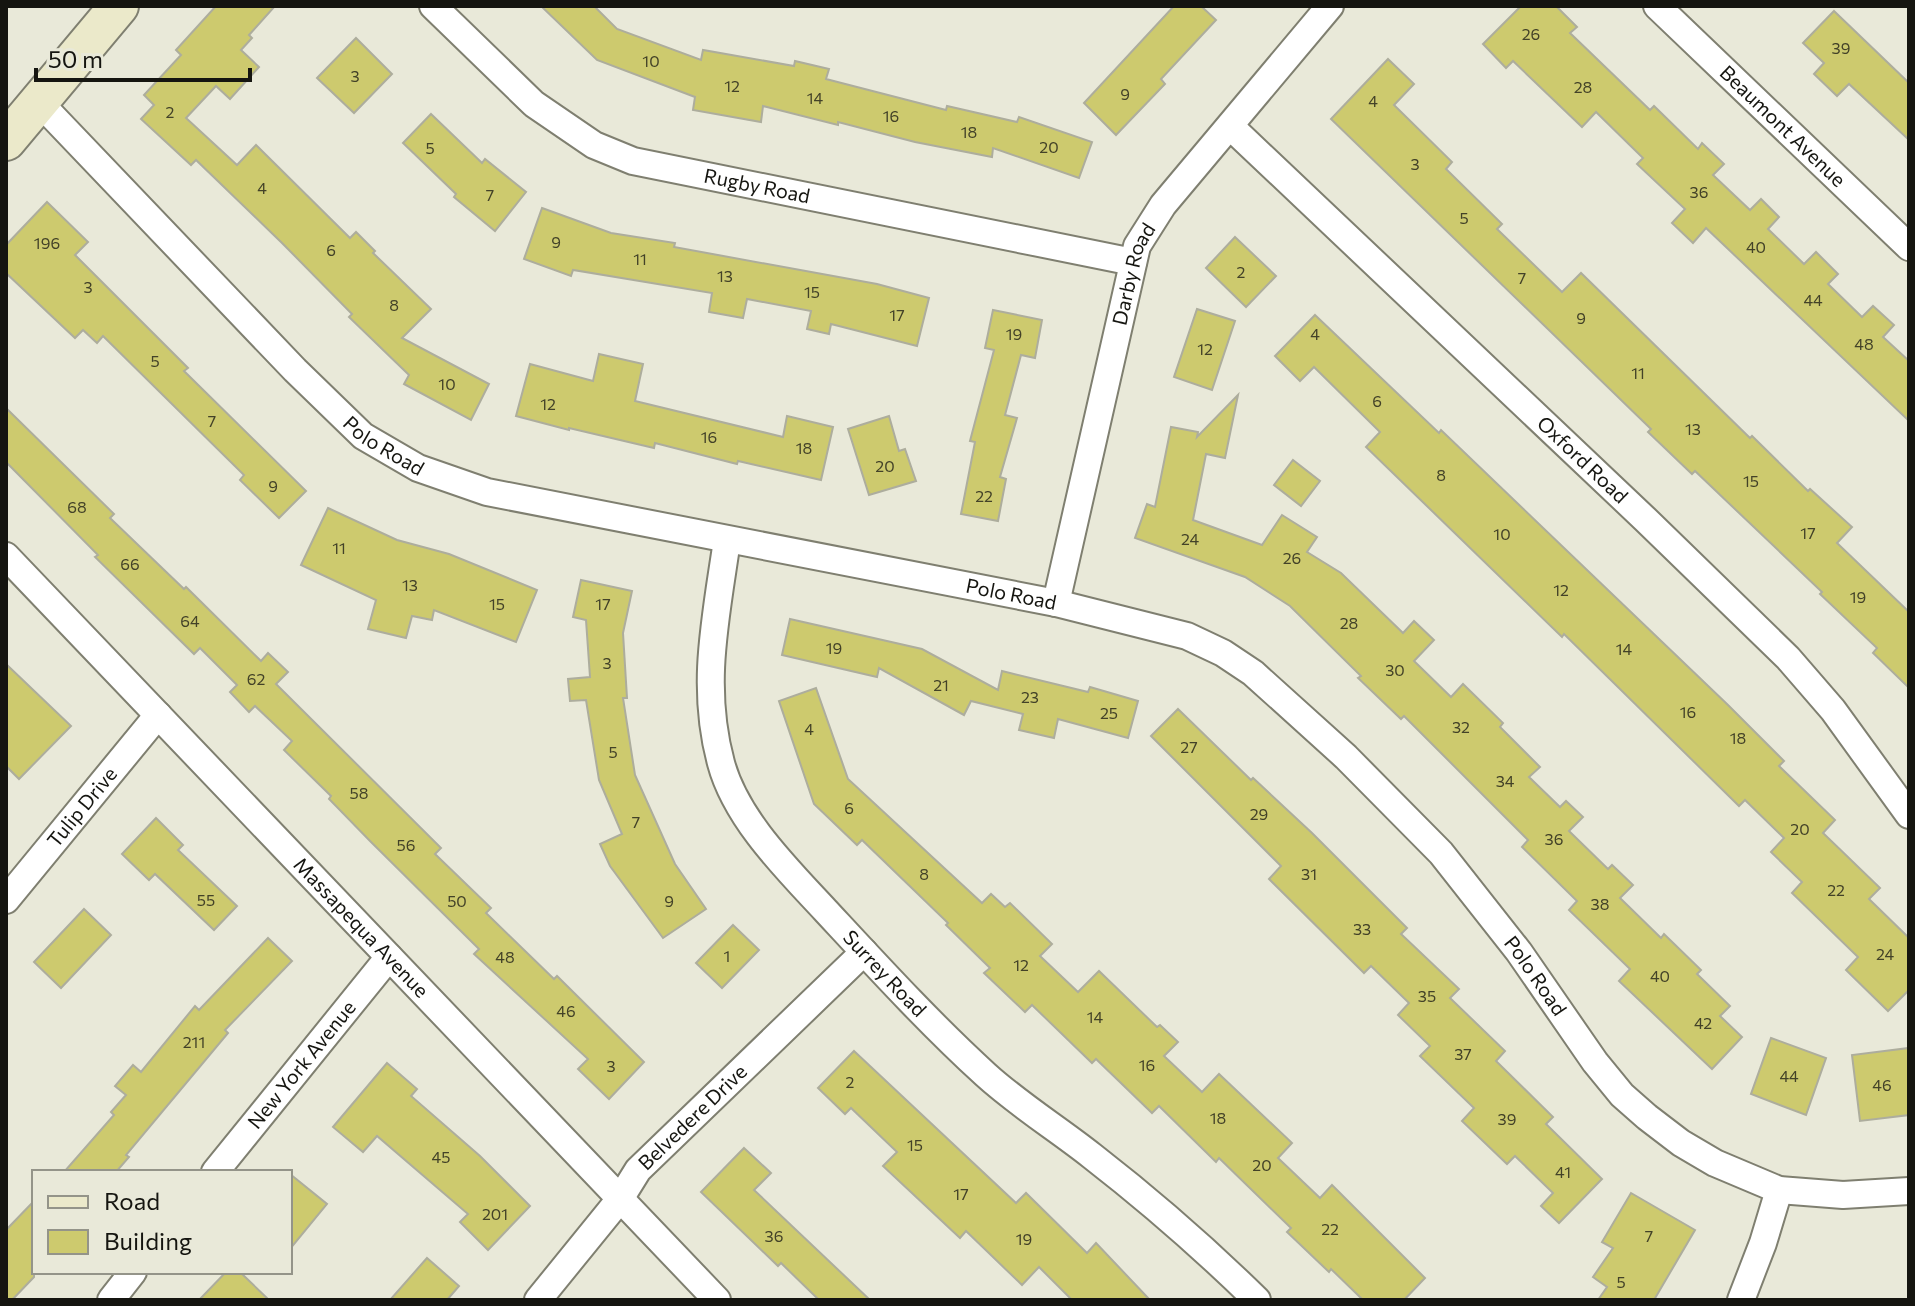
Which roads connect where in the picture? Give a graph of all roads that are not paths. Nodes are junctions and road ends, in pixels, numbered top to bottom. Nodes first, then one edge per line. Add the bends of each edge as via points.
1 (119, 6) edge
2 (433, 6) edge
3 (1330, 6) edge
4 (1657, 6) edge
5 (39, 102) junction
6 (1231, 127) junction
7 (6, 141) edge
8 (1909, 247) edge
9 (1133, 262) junction
10 (727, 540) junction
11 (6, 556) edge
12 (1056, 603) junction
13 (158, 715) junction
14 (1909, 815) edge
15 (6, 900) edge
16 (864, 952) junction
17 (389, 957) junction
18 (217, 1170) edge
19 (1779, 1190) junction
20 (1909, 1191) edge
21 (620, 1199) junction
22 (131, 1274) edge
23 (111, 1300) edge
24 (538, 1300) edge
25 (717, 1300) edge
26 (1257, 1300) edge
27 (1741, 1300) edge

1 - 5 main road
2 - 9 street, Rugby Road via 534,104 594,145 633,161
3 - 6 street, Darby Road
4 - 8 street, Beaumont Avenue
5 - 7 main road
5 - 10 street, Polo Road via 295,370 380,447 418,468 487,492
6 - 9 street, Darby Road via 1163,205
6 - 14 street, Oxford Road via 1788,658
9 - 12 street, Darby Road
10 - 12 street, Polo Road
10 - 16 street, Surrey Road via 709,669 721,766 756,831
11 - 13 street, Massapequa Avenue
12 - 19 street, Polo Road via 1187,636 1253,673 1441,853 1622,1095 1681,1143
13 - 15 street, Tulip Drive
13 - 17 street, Massapequa Avenue
16 - 21 street, Belvedere Drive via 638,1170
16 - 26 street, Surrey Road via 988,1077 1187,1234
17 - 18 street, New York Avenue
17 - 21 street, Massapequa Avenue
19 - 20 street, Polo Road via 1843,1195
19 - 27 street
21 - 24 street, Belvedere Drive
21 - 25 street, Massapequa Avenue
22 - 23 street

